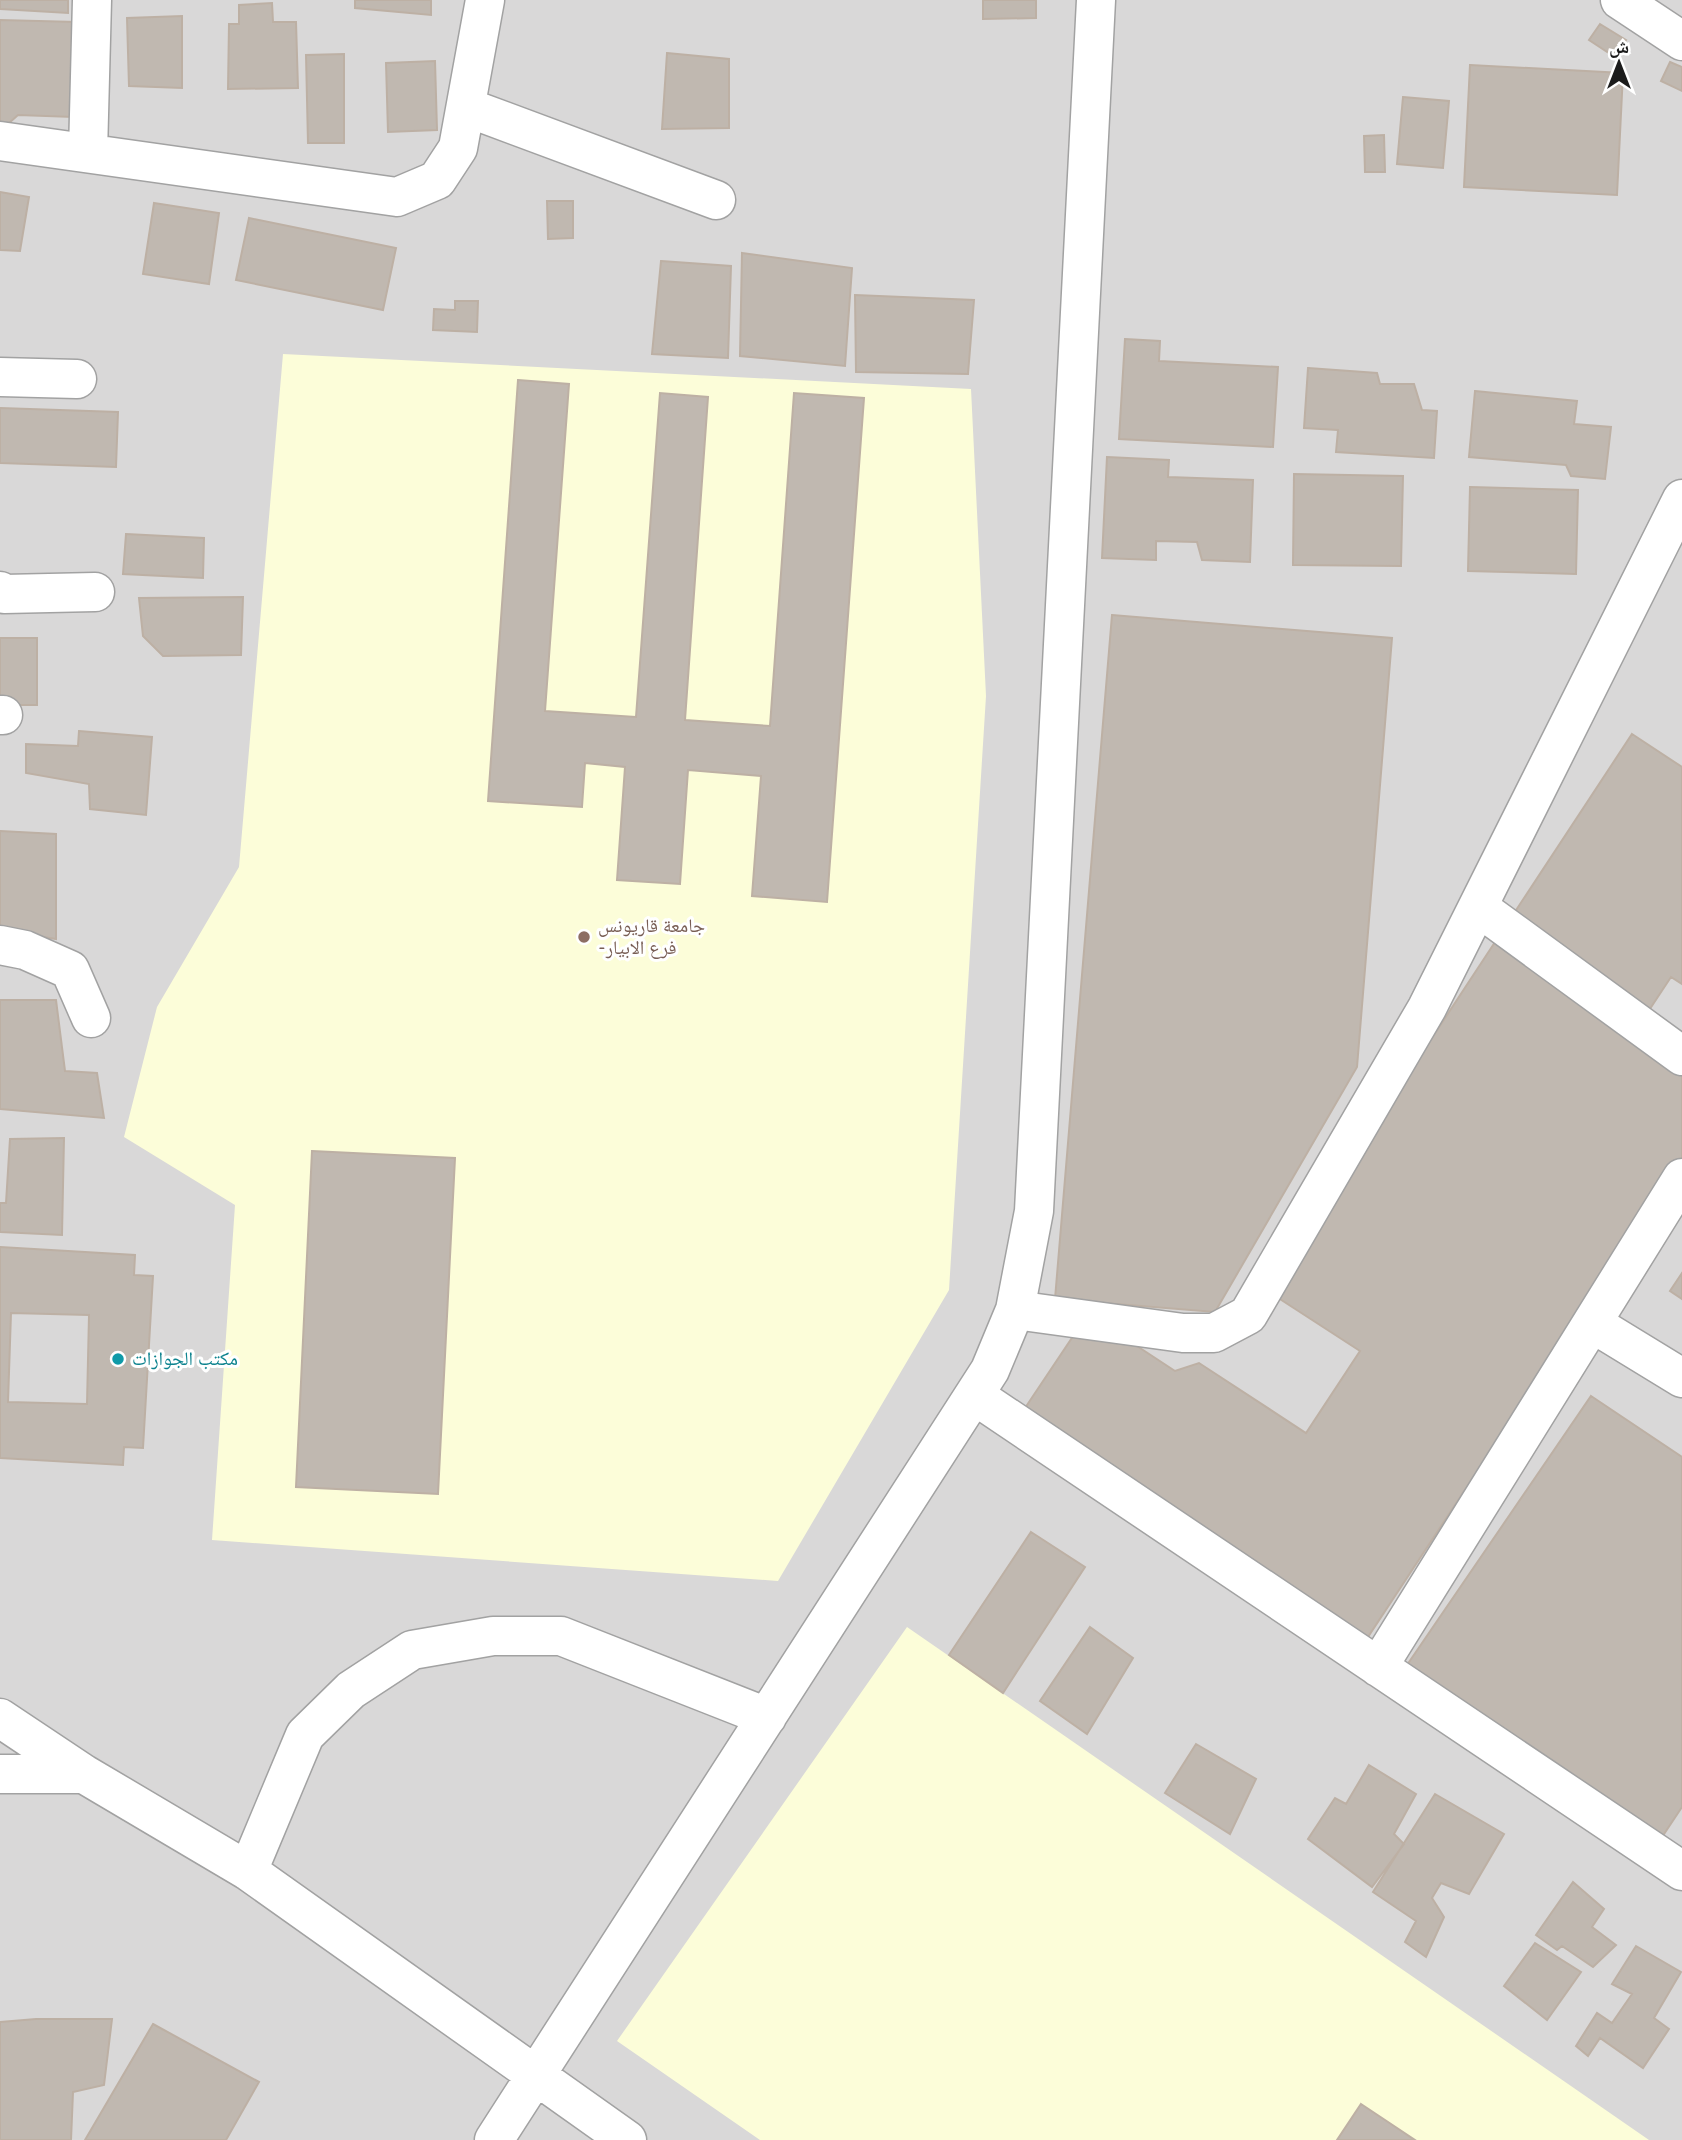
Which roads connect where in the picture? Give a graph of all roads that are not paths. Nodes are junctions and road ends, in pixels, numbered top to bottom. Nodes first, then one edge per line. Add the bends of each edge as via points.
1 (92, 0) edge
2 (485, 0) edge
3 (1096, 0) edge
4 (1620, 0) edge
5 (1682, 41) edge
6 (466, 107) junction
7 (0, 141) edge
8 (88, 153) junction
9 (716, 200) dead end
10 (0, 377) edge
11 (77, 379) dead end
12 (1682, 499) edge
13 (0, 590) edge
14 (95, 592) dead end
15 (1478, 907) junction
16 (0, 946) edge
17 (91, 1018) dead end
18 (1682, 1056) edge
19 (1682, 1178) edge
20 (1016, 1310) junction
21 (1592, 1323) junction
22 (1682, 1378) edge
23 (974, 1395) junction
24 (1378, 1667) junction
25 (767, 1717) junction
26 (0, 1718) edge
27 (0, 1774) edge
28 (84, 1774) junction
29 (1679, 1863) edge
30 (248, 1871) junction
31 (535, 2077) junction
32 (494, 2140) edge
33 (627, 2140) edge

1 - 8 street
2 - 6 street
3 - 20 street via 1034,1211
4 - 5 street
6 - 8 street via 458,148 437,180 397,197
6 - 9 street
7 - 8 street
10 - 11 street
12 - 15 street
13 - 14 street via 4,594
15 - 18 street
15 - 20 street via 1427,1008 1248,1315 1214,1333 1183,1333
16 - 17 street via 24,950 71,970
19 - 21 street
20 - 23 street
21 - 22 street
21 - 24 street
23 - 24 street
23 - 25 street
24 - 29 street
25 - 30 street via 561,1636 493,1636 412,1650 351,1690 305,1735
25 - 31 street
26 - 28 street
27 - 28 street
28 - 30 street
30 - 31 street
31 - 32 street
31 - 33 street

